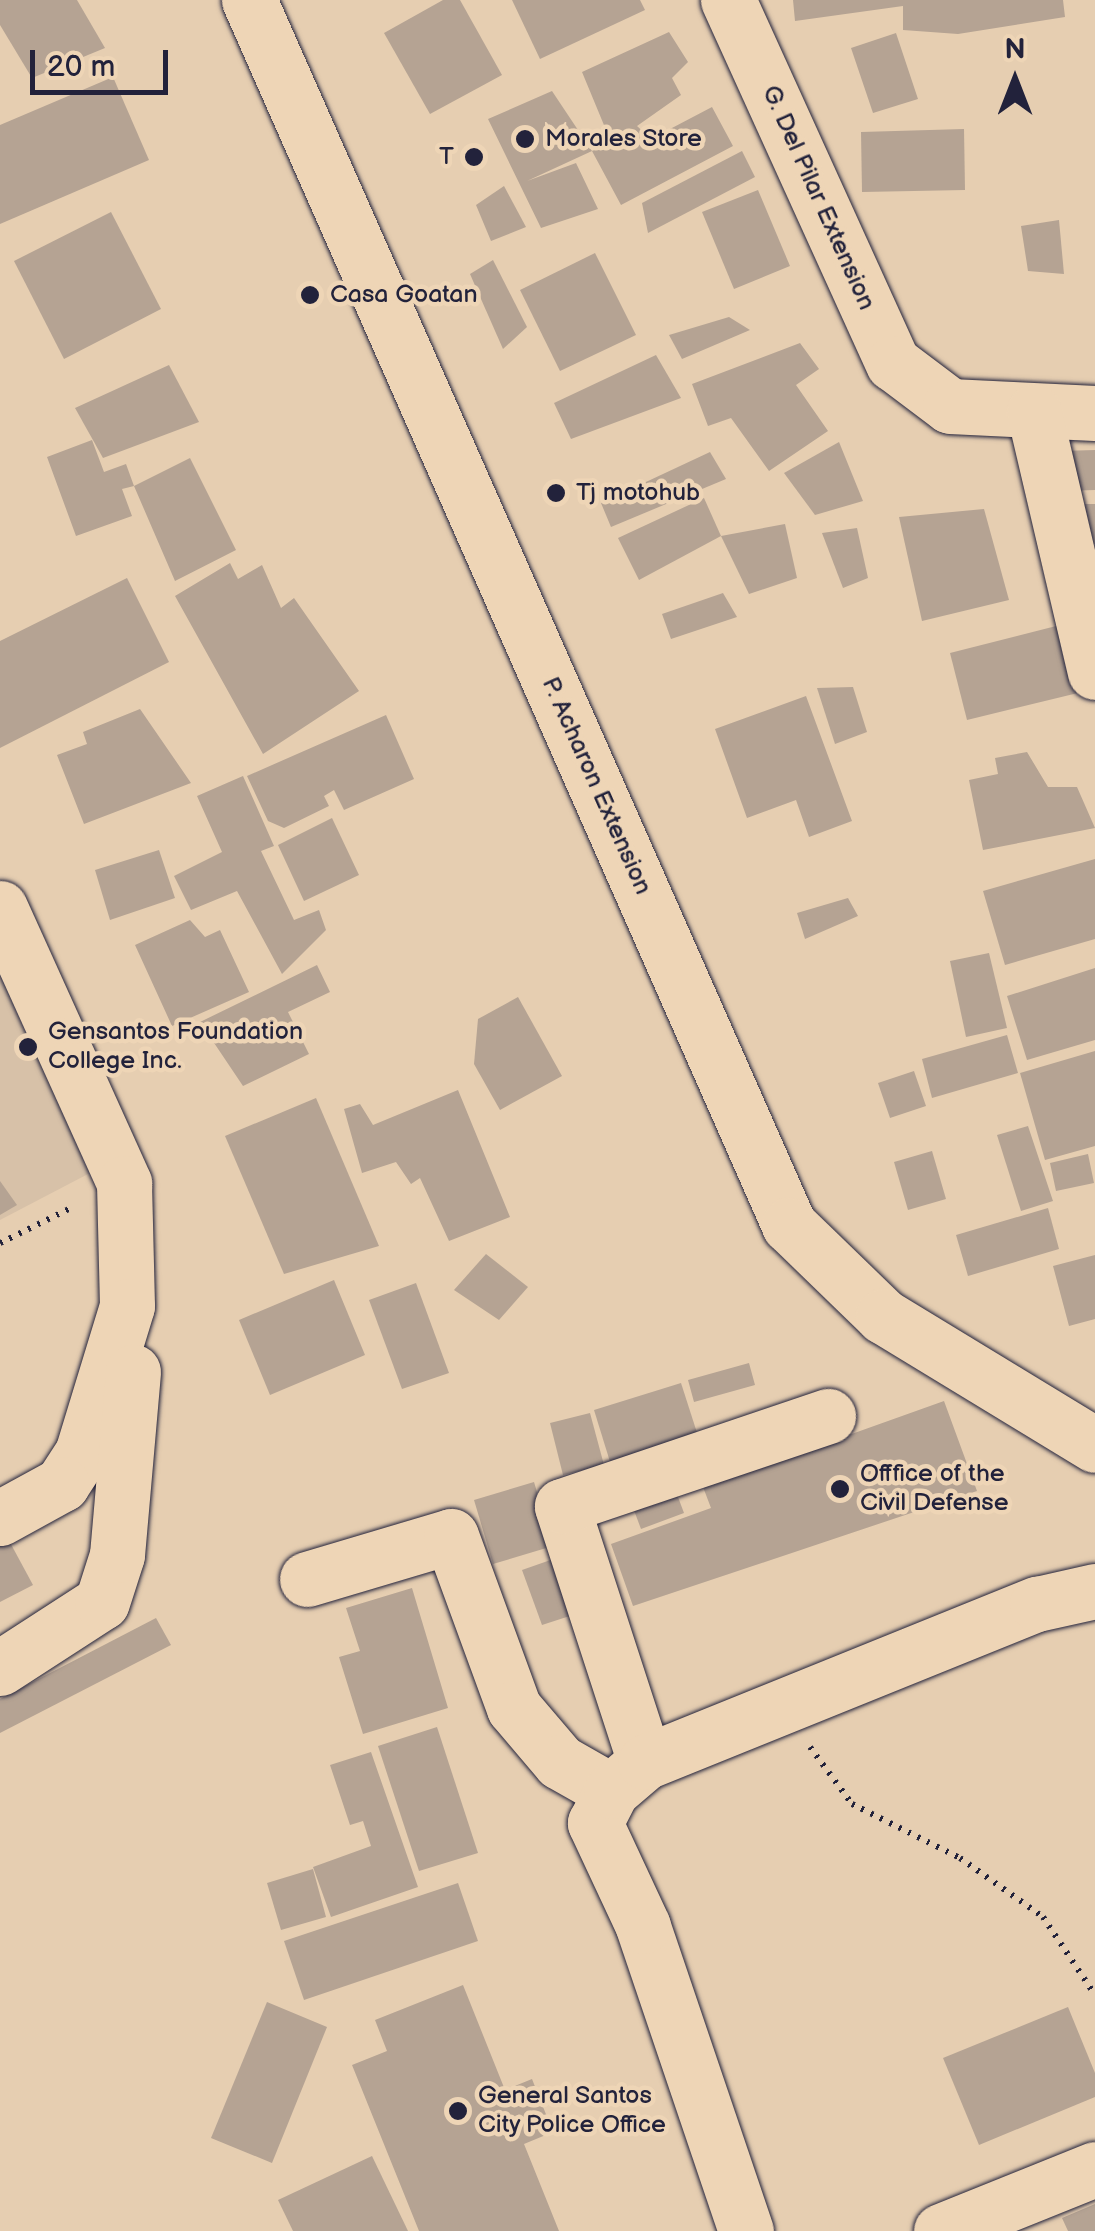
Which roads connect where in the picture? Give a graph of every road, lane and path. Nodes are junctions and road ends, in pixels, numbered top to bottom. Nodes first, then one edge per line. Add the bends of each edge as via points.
1 (249, 0) edge
2 (728, 0) edge
3 (1034, 412) junction
4 (1095, 413) edge
5 (1095, 672) edge
6 (0, 908) edge
7 (124, 1183) junction
8 (0, 1243) edge
9 (127, 1306) junction
10 (828, 1416) dead end
11 (1095, 1445) edge
12 (0, 1518) edge
13 (306, 1579) dead end
14 (1095, 1591) edge
15 (0, 1668) edge
16 (782, 1710) junction
17 (628, 1777) junction
18 (1095, 1995) edge
19 (1095, 2169) edge
20 (1016, 2220) edge
21 (746, 2231) edge
22 (941, 2231) edge

1 - 11 main road, P. Acharon Extension via 789,1225 832,1276 883,1316
2 - 3 main road, G. Del Pilar Extension via 893,363 918,390 950,406
3 - 4 main road
3 - 5 main road
6 - 7 main road
7 - 8 path
7 - 9 main road
9 - 12 main road via 82,1452 62,1484
9 - 15 main road via 138,1336 117,1554 102,1602
10 - 17 main road via 562,1506
13 - 17 main road via 450,1536 514,1708 560,1762
14 - 16 main road via 1036,1604
16 - 17 main road
16 - 18 path via 852,1804 960,1858 1044,1917
17 - 21 main road via 595,1823 642,1926
19 - 20 main road
20 - 22 main road

